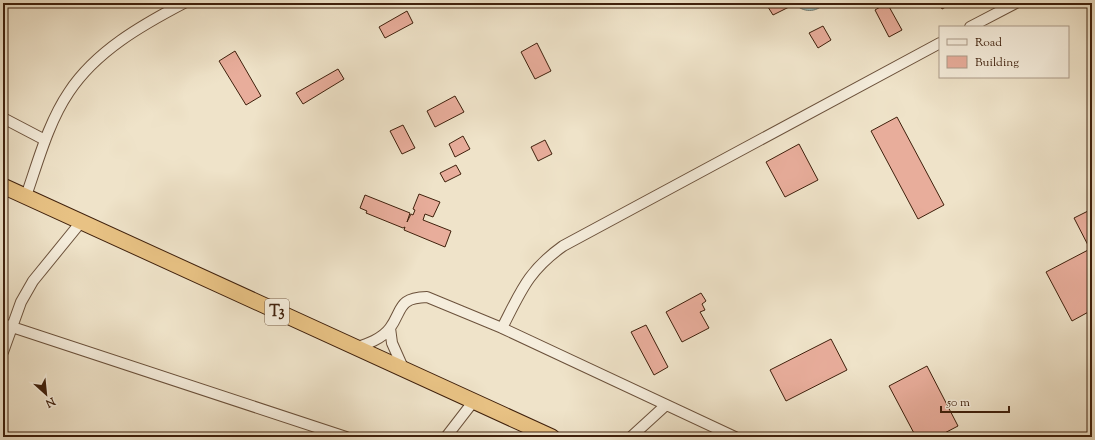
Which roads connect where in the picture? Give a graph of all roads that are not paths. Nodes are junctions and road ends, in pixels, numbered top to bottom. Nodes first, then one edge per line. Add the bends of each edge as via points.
1 (184, 3) edge
2 (1016, 3) edge
3 (972, 26) edge
4 (939, 44) edge
5 (3, 118) edge
6 (45, 140) junction
7 (3, 186) edge
8 (26, 196) junction
9 (81, 222) junction
10 (7, 326) edge
11 (390, 328) junction
12 (502, 328) junction
13 (355, 348) junction
14 (3, 352) edge
15 (404, 370) junction
16 (473, 402) junction
17 (666, 405) junction
18 (346, 437) edge
19 (446, 437) edge
20 (552, 437) edge
21 (631, 437) edge
22 (735, 437) edge

1 - 6 street via 132,33 98,58 68,92
2 - 3 street
4 - 12 street via 563,246 538,266 529,277
5 - 6 street
6 - 8 street
7 - 8 highway, T3
8 - 9 highway, T3
9 - 10 street via 33,281
9 - 13 highway, T3
10 - 14 street
10 - 18 street
11 - 12 street via 401,308 416,298 427,298
11 - 13 street via 373,341
11 - 15 street via 392,343
12 - 17 street
13 - 15 highway, T3
15 - 16 highway, T3
16 - 19 street
16 - 20 highway, T3
17 - 21 street
17 - 22 street

